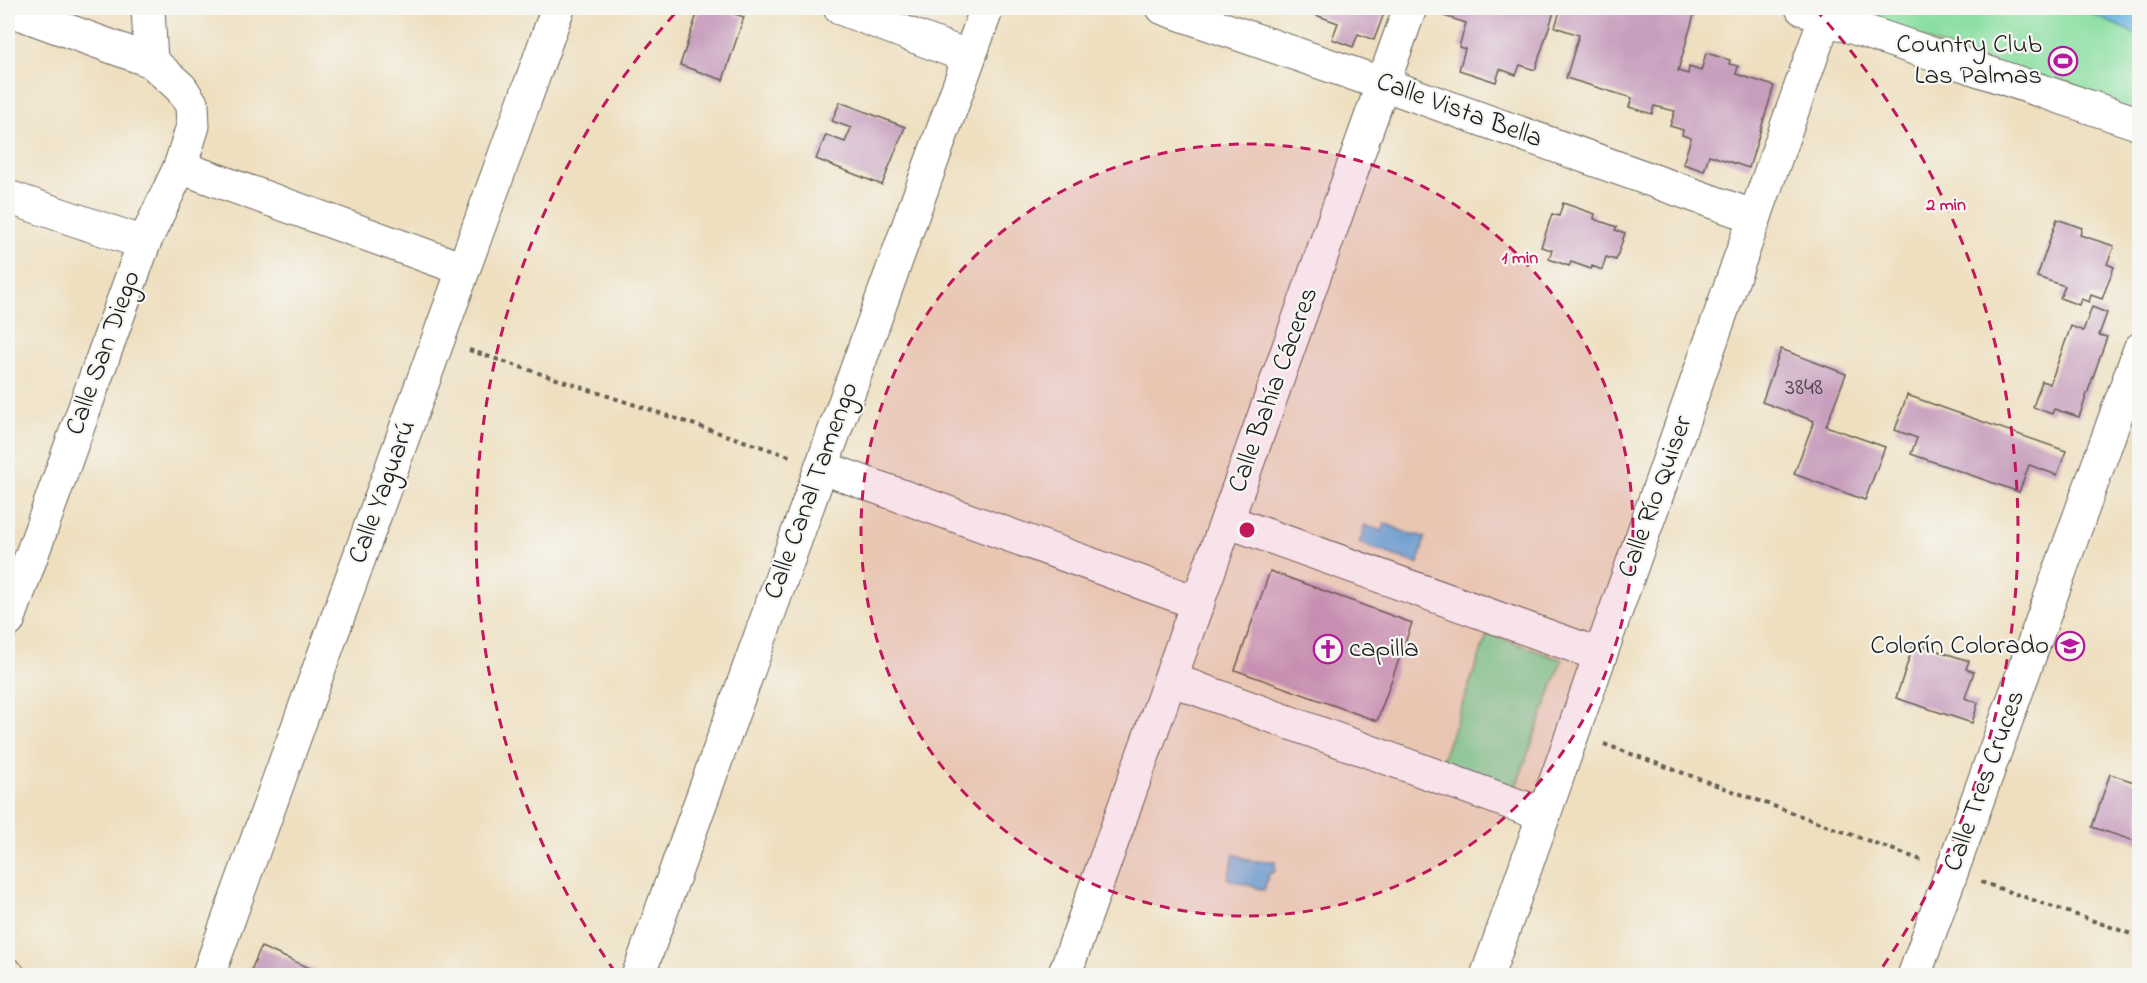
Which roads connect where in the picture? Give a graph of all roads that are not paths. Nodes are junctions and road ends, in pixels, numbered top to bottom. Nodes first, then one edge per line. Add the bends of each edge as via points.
1 (147, 8) edge
2 (558, 8) edge
3 (840, 8) edge
4 (987, 8) edge
5 (1163, 8) edge
6 (1410, 8) edge
7 (8, 9) edge
8 (1814, 13) edge
9 (969, 57) junction
10 (151, 61) junction
11 (1383, 84) junction
12 (2139, 124) edge
13 (180, 167) junction
14 (8, 197) edge
15 (1755, 218) junction
16 (144, 243) junction
17 (464, 269) junction
18 (2139, 350) edge
19 (821, 466) junction
20 (1227, 521) junction
21 (1198, 603) junction
22 (8, 621) edge
23 (1600, 655) junction
24 (1170, 679) junction
25 (1544, 815) junction
26 (208, 975) edge
27 (638, 975) edge
28 (1064, 975) edge
29 (1487, 975) edge
30 (1914, 975) edge

1 - 10 street
2 - 17 street, Calle Yaguarú
3 - 9 street
4 - 9 street, Calle Canal Tamengo
5 - 11 street, Calle Vista Bella
6 - 11 street, Calle Bahía Cáceres
7 - 10 street
8 - 12 street
8 - 15 street, Calle Río Quiser
9 - 19 street, Calle Canal Tamengo
10 - 13 street, Calle San Diego via 181,88 192,105 193,126
11 - 15 street, Calle Vista Bella
11 - 20 street, Calle Bahía Cáceres
13 - 16 street, Calle San Diego
13 - 17 street
14 - 16 street
15 - 23 street, Calle Río Quiser
16 - 22 street, Calle San Diego
17 - 26 street, Calle Yaguarú
18 - 30 street, Calle Tres Cruces
19 - 21 street
19 - 27 street, Calle Canal Tamengo
20 - 21 street, Calle Bahía Cáceres
20 - 23 street
21 - 24 street, Calle Bahía Cáceres
23 - 25 street, Calle Río Quiser
24 - 25 street
24 - 28 street, Calle Bahía Cáceres
25 - 29 street, Calle Río Quiser

